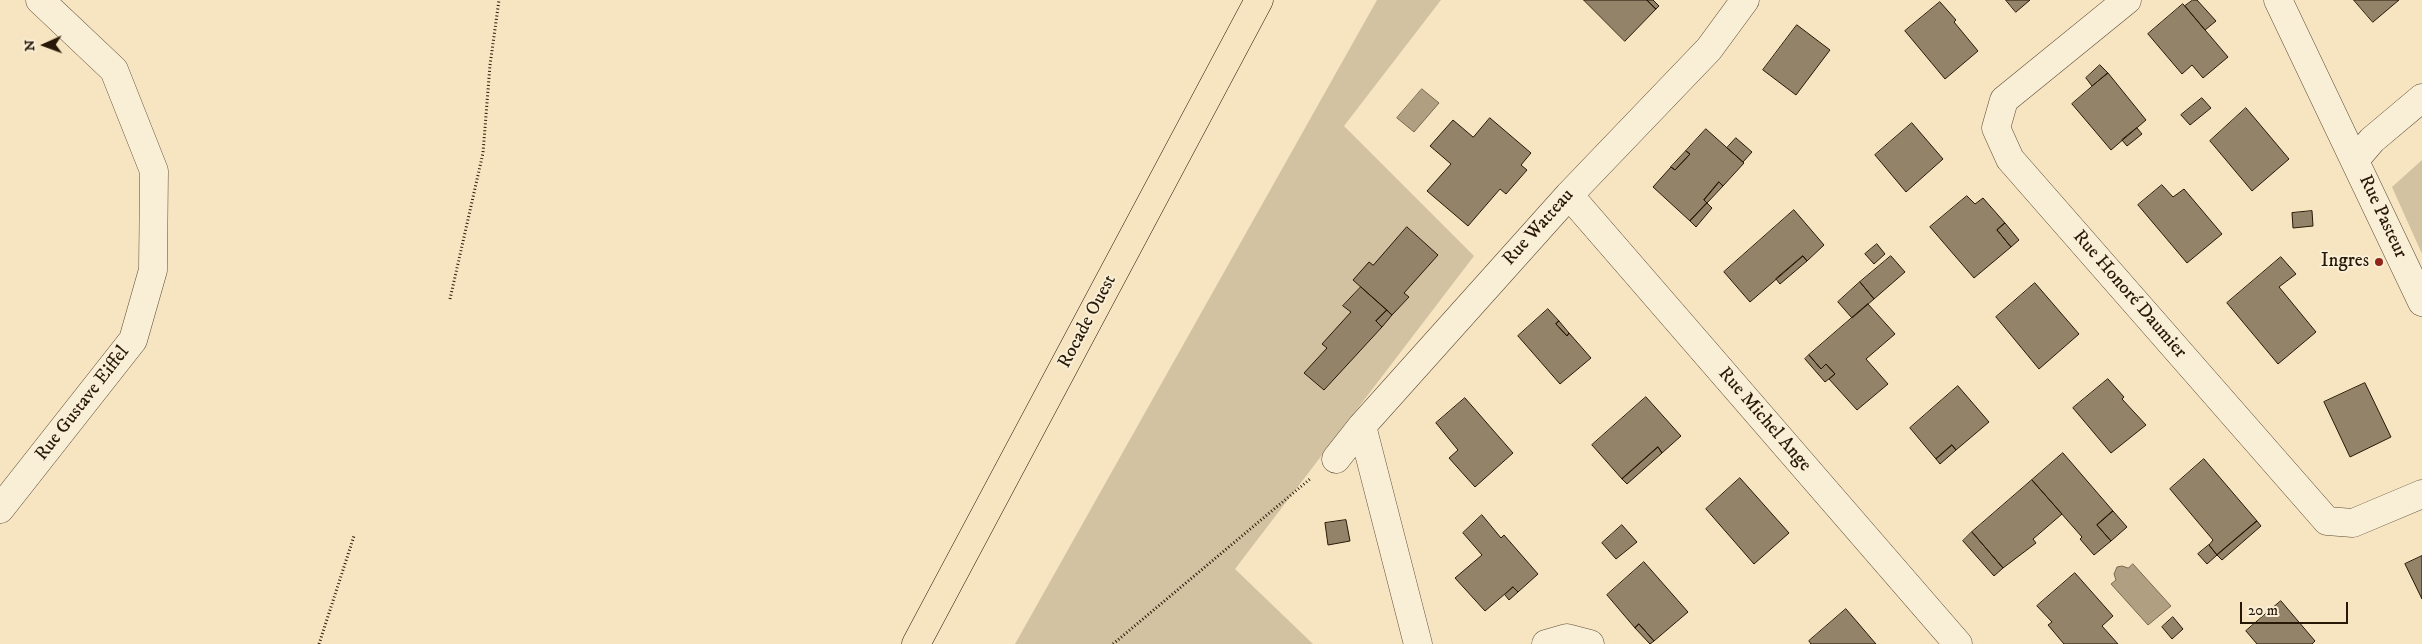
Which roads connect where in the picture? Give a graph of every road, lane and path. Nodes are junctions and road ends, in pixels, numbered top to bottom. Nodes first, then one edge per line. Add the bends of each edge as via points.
1 (40, 0) edge
2 (498, 0) edge
3 (1259, 0) edge
4 (1745, 0) edge
5 (2127, 0) edge
6 (2278, 0) edge
7 (2422, 98) edge
8 (2355, 160) junction
9 (1569, 194) junction
10 (450, 299) dead end
11 (2422, 302) edge
12 (1362, 426) junction
13 (1336, 459) dead end
14 (1310, 478) dead end
15 (2422, 494) edge
16 (0, 509) edge
17 (354, 536) dead end
18 (319, 644) edge
19 (916, 644) edge
20 (1113, 644) edge
21 (1418, 644) edge
22 (1546, 644) edge
23 (1590, 644) edge
24 (1958, 644) edge

1 - 16 street, Rue Gustave Eiffel via 114,70 154,171 153,270 133,340
2 - 10 path via 483,153
3 - 19 main road, Rocade Ouest
4 - 9 street, Rue Watteau via 1709,49
5 - 15 street, Rue Honoré Daumier via 2004,100 1996,128 2010,159 2326,521 2353,523
6 - 8 street, Rue Pasteur
7 - 8 street via 2372,140
8 - 11 street, Rue Pasteur
9 - 12 street, Rue Watteau
9 - 24 street, Rue Michel Ange
12 - 13 street, Rue Watteau
12 - 21 street
14 - 20 path
17 - 18 path
22 - 23 street via 1567,638

